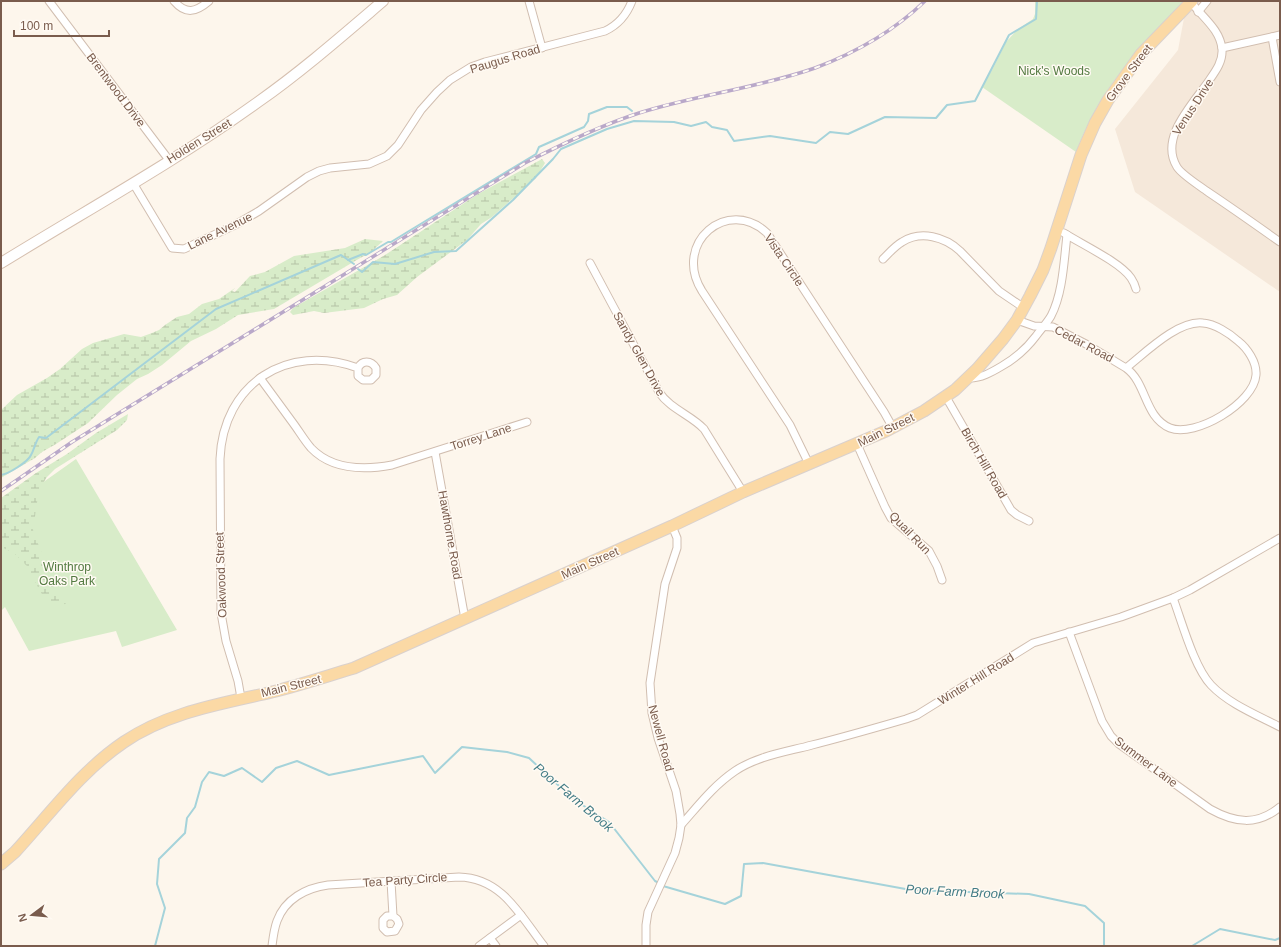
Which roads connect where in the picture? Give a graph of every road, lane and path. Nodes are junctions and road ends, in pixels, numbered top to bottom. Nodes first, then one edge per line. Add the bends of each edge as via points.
1 (49, 1) edge
2 (174, 1) edge
3 (209, 1) edge
4 (383, 1) edge
5 (529, 1) edge
6 (632, 1) edge
7 (1207, 1) edge
8 (1192, 2) edge
9 (1198, 12) junction
10 (1280, 35) edge
11 (1272, 37) junction
12 (542, 48) junction
13 (1222, 48) junction
14 (1280, 82) edge
15 (1081, 155) joint
16 (168, 160) junction
17 (133, 183) junction
18 (289, 190) joint
19 (1062, 232) junction
20 (1280, 242) edge
21 (883, 259) dead end
22 (1, 263) edge
23 (590, 263) dead end
24 (1136, 289) dead end
25 (1024, 308) junction
26 (1017, 320) junction
27 (1044, 326) junction
28 (358, 368) dead end
29 (1126, 368) junction
30 (260, 378) junction
31 (968, 378) junction
32 (946, 397) junction
33 (526, 422) dead end
34 (893, 428) junction
35 (857, 444) junction
36 (434, 452) junction
37 (809, 464) junction
38 (743, 492) junction
39 (1029, 521) dead end
40 (672, 526) junction
41 (1280, 538) edge
42 (942, 580) dead end
43 (1173, 598) junction
44 (465, 619) junction
45 (1069, 632) junction
46 (241, 698) junction
47 (1280, 727) edge
48 (1280, 807) edge
49 (681, 825) junction
50 (1, 864) edge
51 (391, 881) junction
52 (521, 915) junction
53 (393, 916) dead end
54 (490, 938) junction
55 (272, 946) edge
56 (479, 946) edge
57 (496, 946) edge
58 (544, 946) edge
59 (646, 946) edge

1 - 16 street, Brentwood Drive
2 - 3 street via 179,7 191,11 200,9
4 - 16 main road, Holden Street via 323,54 282,85
5 - 12 street
6 - 12 street, Paugus Road via 622,19 609,29
7 - 9 street
8 - 9 street
8 - 15 main road, Grove Street via 1133,66 1101,112
9 - 13 street via 1217,32
10 - 11 street
11 - 13 street
11 - 14 street
12 - 18 street, Paugus Road via 477,65 450,80 424,106 395,149 382,159 369,164 324,169
13 - 20 street, Venus Drive via 1222,58 1217,69 1178,124 1172,137 1173,159 1178,169 1194,182
15 - 19 main road, Main Street
16 - 17 main road, Holden Street
17 - 18 street, Lane Avenue via 172,248 184,249 235,225
17 - 22 main road, Holden Street
19 - 24 street via 1124,270 1131,277
19 - 25 main road, Main Street
19 - 27 street via 1063,265 1057,298 1051,316
21 - 25 street via 900,243 910,238 930,236 943,239 960,251 999,292
23 - 38 street, Sandy Glen Drive via 659,392 667,402 704,429
25 - 26 main road, Main Street
26 - 27 street, Cedar Road via 1034,326
26 - 31 main road, Main Street
27 - 29 street, Cedar Road via 1061,331
27 - 31 street via 1026,348 1006,364 982,376
28 - 30 street, Oakwood Street via 330,361 302,362 280,367
29 - 29 street, Cedar Road via 1137,379 1158,420 1170,428 1182,430 1204,425 1232,408 1249,392 1256,374 1252,358 1238,341 1214,326 1202,322 1176,330
30 - 36 street, Torrey Lane via 312,449 332,462 355,468 373,468
30 - 46 street, Oakwood Street via 244,392 229,414 222,437 221,613
31 - 32 main road, Main Street
32 - 34 main road, Main Street
32 - 39 street, Birch Hill Road via 1011,510
33 - 36 street, Torrey Lane
34 - 35 main road, Main Street
34 - 37 street, Vista Circle via 767,233 759,226 745,221 720,223 707,231 696,246 692,264 695,279 790,425
35 - 37 main road, Main Street
35 - 42 street, Quail Run via 891,518 929,551
36 - 44 street, Hawthorne Road
37 - 38 main road, Main Street
38 - 40 main road, Main Street
40 - 44 main road, Main Street
40 - 49 street, Newell Road via 677,546 665,584 650,683 650,702 676,791
41 - 43 street, Winter Hill Road
43 - 45 street, Winter Hill Road
43 - 47 street via 1198,665 1211,684 1228,699
44 - 46 main road, Main Street via 354,668 299,685
45 - 48 street, Summer Lane via 1102,721 1119,744 1224,817 1241,821 1254,820
45 - 49 street, Winter Hill Road via 1029,645 912,717 769,756 743,766 708,794
46 - 50 main road, Main Street via 176,716 123,743 92,768
49 - 59 street, Newell Road via 675,853 648,912
51 - 52 street, Tea Party Circle via 458,877 477,879 503,893
51 - 53 street
51 - 55 street, Tea Party Circle via 323,886 303,892 290,901 280,915
52 - 54 street
52 - 58 street, Tea Party Circle
54 - 56 street
54 - 57 street

